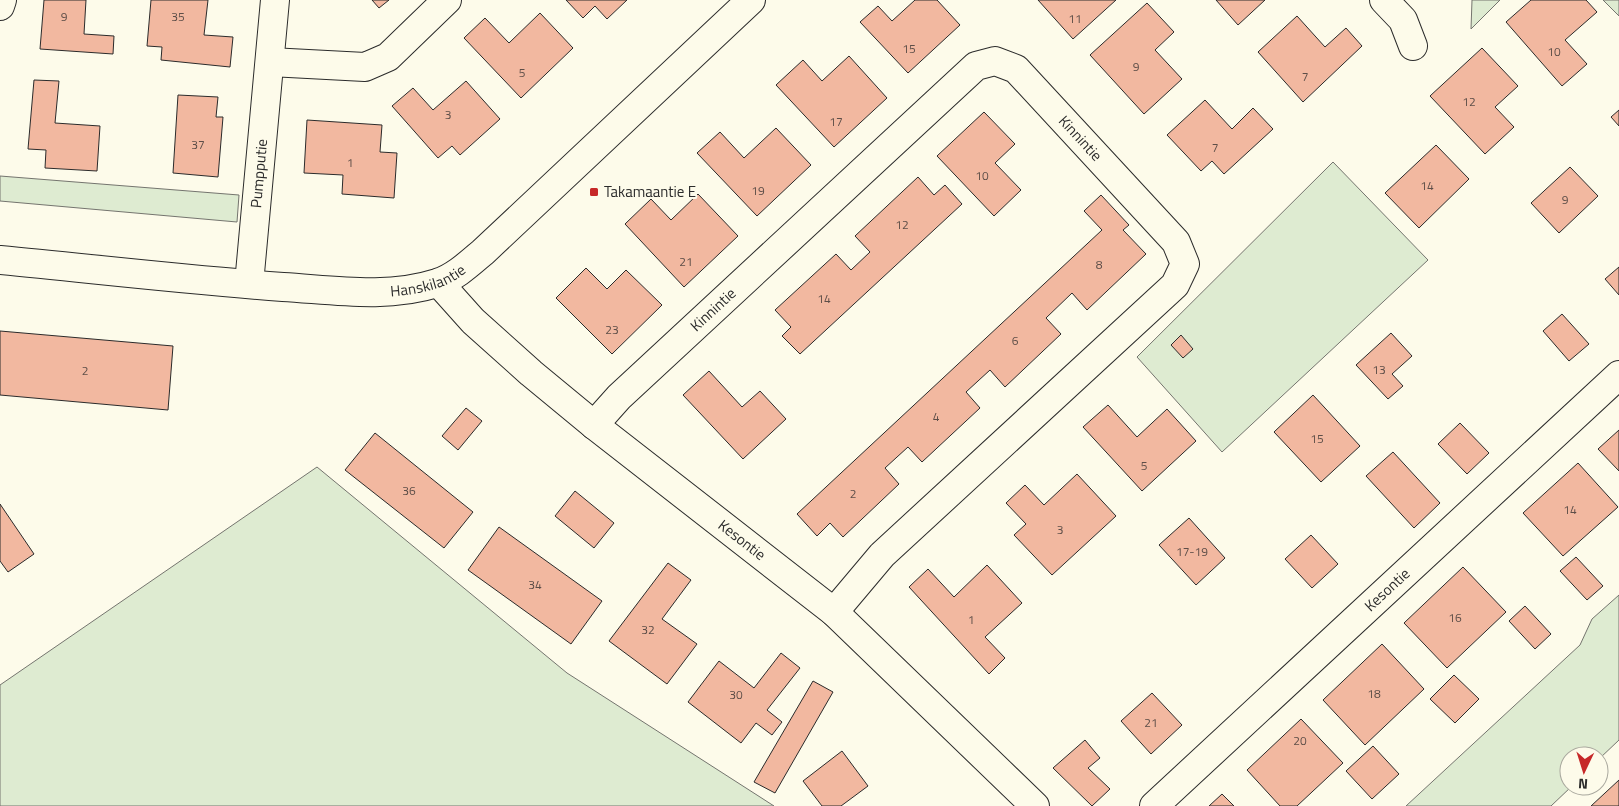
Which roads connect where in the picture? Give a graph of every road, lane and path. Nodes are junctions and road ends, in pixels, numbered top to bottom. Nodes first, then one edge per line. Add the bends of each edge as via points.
1 (2, 0) edge
2 (275, 0) edge
3 (447, 0) edge
4 (751, 0) edge
5 (1384, 0) edge
6 (0, 6) edge
7 (1413, 46) dead end
8 (270, 62) junction
9 (0, 260) edge
10 (439, 283) junction
11 (249, 284) junction
12 (1619, 375) edge
13 (594, 425) junction
14 (834, 612) junction
15 (1035, 806) edge
16 (1154, 806) edge

1 - 6 street
2 - 8 street, Pumpputie
3 - 8 street via 388,57 365,68
4 - 10 street, Hanskilantie via 484,252
5 - 7 street via 1403,20
8 - 11 street, Pumpputie
9 - 11 street, Hanskilantie
10 - 11 street, Hanskilantie via 388,292
10 - 13 street, Kesontie via 473,321
12 - 16 street, Kesontie
13 - 14 street, Kesontie
13 - 14 street, Kinnintie via 619,397 976,66 995,61 1016,70 1176,242 1185,264 1175,285 882,555
14 - 15 street, Kesontie

